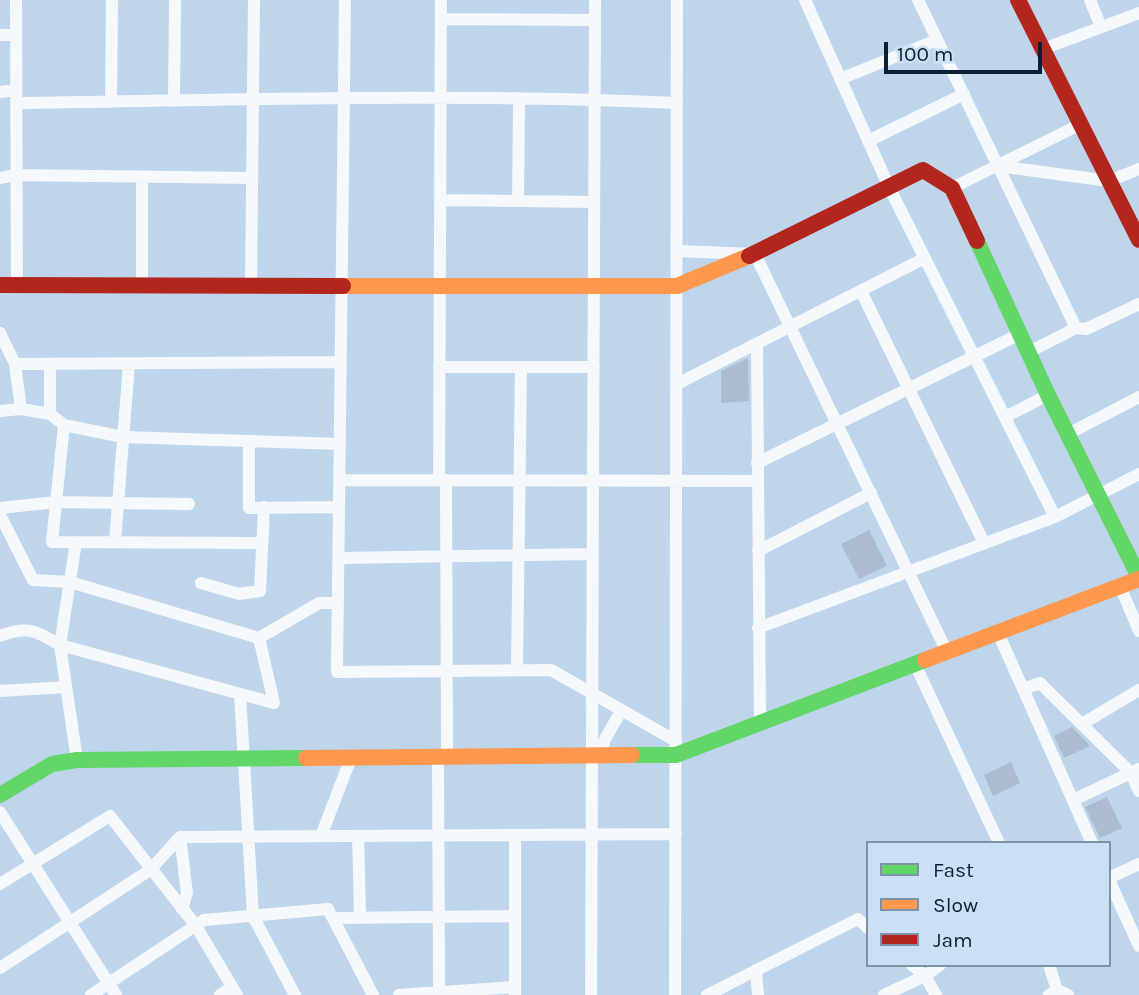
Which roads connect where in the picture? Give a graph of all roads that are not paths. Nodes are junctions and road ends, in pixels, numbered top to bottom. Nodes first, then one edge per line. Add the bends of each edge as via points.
1 (16, 0) edge
2 (112, 0) edge
3 (175, 0) edge
4 (254, 0) edge
5 (345, 0) edge
6 (441, 0) edge
7 (595, 0) edge
8 (677, 0) edge
9 (805, 0) edge
10 (918, 0) edge
11 (1018, 0) edge
12 (1090, 0) edge
13 (1139, 13) edge
14 (441, 19) junction
15 (595, 20) junction
16 (1101, 27) junction
17 (0, 35) edge
18 (16, 35) junction
19 (937, 40) junction
20 (1043, 49) junction
21 (840, 79) junction
22 (0, 92) edge
23 (964, 94) junction
24 (16, 97) junction
25 (440, 98) junction
26 (519, 98) junction
27 (344, 99) junction
28 (595, 99) junction
29 (253, 100) junction
30 (174, 101) junction
31 (111, 102) junction
32 (677, 103) junction
33 (1081, 124) junction
34 (868, 141) junction
35 (998, 166) junction
36 (1139, 169) edge
37 (16, 175) junction
38 (142, 177) junction
39 (0, 178) edge
40 (252, 178) junction
41 (1109, 180) junction
42 (889, 187) junction
43 (952, 188) junction
44 (440, 200) junction
45 (518, 201) junction
46 (594, 202) junction
47 (1139, 240) edge
48 (677, 251) junction
49 (755, 254) junction
50 (925, 258) junction
51 (0, 285) edge
52 (17, 285) junction
53 (142, 285) junction
54 (251, 285) junction
55 (342, 286) junction
56 (440, 286) junction
57 (594, 286) junction
58 (677, 286) junction
59 (860, 291) junction
60 (1139, 304) edge
61 (790, 327) junction
62 (1076, 328) junction
63 (0, 333) edge
64 (1020, 334) junction
65 (757, 344) junction
66 (1029, 352) junction
67 (975, 356) junction
68 (341, 362) junction
69 (15, 364) junction
70 (50, 364) junction
71 (129, 364) junction
72 (439, 367) junction
73 (521, 367) junction
74 (594, 367) junction
75 (677, 384) junction
76 (908, 389) junction
77 (1048, 395) junction
78 (1139, 397) edge
79 (20, 409) junction
80 (0, 411) edge
81 (50, 414) junction
82 (1005, 417) junction
83 (838, 424) junction
84 (64, 425) junction
85 (1068, 434) junction
86 (123, 437) junction
87 (248, 442) junction
88 (340, 444) junction
89 (757, 463) junction
90 (1139, 474) edge
91 (340, 480) junction
92 (442, 480) junction
93 (519, 480) junction
94 (593, 480) junction
95 (676, 481) junction
96 (758, 481) junction
97 (871, 493) junction
98 (1098, 495) junction
99 (56, 502) junction
100 (118, 503) junction
101 (189, 505) dead end
102 (339, 507) junction
103 (0, 508) edge
104 (264, 508) junction
105 (0, 515) edge
106 (1055, 517) junction
107 (76, 542) junction
108 (115, 542) junction
109 (262, 543) junction
110 (984, 543) junction
111 (758, 551) junction
112 (593, 554) junction
113 (519, 555) junction
114 (446, 556) junction
115 (338, 558) junction
116 (909, 572) junction
117 (1139, 578) edge
118 (70, 582) junction
119 (201, 583) dead end
120 (1120, 586) junction
121 (338, 603) junction
122 (758, 628) junction
123 (1139, 631) edge
124 (998, 633) junction
125 (0, 636) edge
126 (259, 638) junction
127 (60, 645) junction
128 (947, 652) junction
129 (915, 664) junction
130 (517, 670) junction
131 (447, 671) junction
132 (66, 687) junction
133 (1023, 689) junction
134 (1139, 690) edge
135 (0, 691) edge
136 (240, 694) junction
137 (593, 694) junction
138 (621, 711) junction
139 (760, 723) junction
140 (1082, 724) junction
141 (676, 748) junction
142 (598, 756) junction
143 (443, 757) junction
144 (351, 758) junction
145 (244, 759) junction
146 (78, 760) junction
147 (1135, 771) edge
148 (1139, 791) edge
149 (0, 796) edge
150 (1073, 800) junction
151 (0, 812) edge
152 (591, 834) junction
153 (676, 834) junction
154 (438, 835) junction
155 (515, 835) junction
156 (248, 836) junction
157 (321, 836) junction
158 (358, 836) junction
159 (180, 837) junction
160 (998, 841) edge
161 (1091, 841) edge
162 (33, 864) junction
163 (1139, 864) edge
164 (150, 870) junction
165 (1111, 878) edge
166 (1111, 883) edge
167 (0, 884) edge
168 (182, 909) junction
169 (253, 916) junction
170 (515, 916) junction
171 (438, 917) junction
172 (333, 918) junction
173 (359, 918) junction
174 (70, 922) junction
175 (196, 926) junction
176 (866, 926) edge
177 (1139, 946) edge
178 (914, 967) edge
179 (937, 967) edge
180 (1050, 967) edge
181 (0, 968) edge
182 (756, 971) junction
183 (925, 976) junction
184 (112, 989) edge
185 (235, 991) edge
186 (515, 991) edge
187 (444, 992) edge
188 (1058, 993) edge
189 (91, 995) edge
190 (220, 995) edge
191 (295, 995) edge
192 (373, 995) edge
193 (399, 995) edge
194 (591, 995) edge
195 (675, 995) edge
196 (707, 995) edge
197 (758, 995) edge
198 (884, 995) edge
199 (936, 995) edge

1 - 18 street
2 - 31 street
3 - 30 street
4 - 29 street
5 - 27 street
6 - 14 street
7 - 15 street
8 - 32 street
9 - 21 street
10 - 19 street
11 - 20 street
12 - 16 street
13 - 16 street
14 - 15 street
14 - 25 street
15 - 28 street
16 - 20 street
17 - 18 street
18 - 24 street
19 - 21 street
19 - 23 street
20 - 33 street
21 - 34 street
22 - 24 street
23 - 34 street
23 - 35 street
24 - 31 street
24 - 37 street
25 - 26 street
25 - 27 street
25 - 44 street
26 - 28 street
26 - 45 street
27 - 29 street
27 - 55 street
28 - 32 street
28 - 46 street
29 - 30 street
29 - 40 street
30 - 31 street
32 - 48 street
33 - 35 street
33 - 41 street
34 - 42 street
35 - 41 street
35 - 43 street
35 - 62 street
36 - 41 street
37 - 38 street
37 - 39 street
37 - 52 street
38 - 40 street
38 - 53 street
40 - 54 street
41 - 47 street
42 - 43 street via 923,170
42 - 49 street
42 - 50 street
43 - 64 street
44 - 45 street
44 - 56 street
45 - 46 street
46 - 57 street
48 - 49 street
48 - 58 street
49 - 58 street
49 - 61 street
50 - 59 street
50 - 67 street
51 - 52 street
52 - 53 street
53 - 54 street
54 - 55 street
55 - 56 street
55 - 68 street
56 - 57 street
56 - 72 street
57 - 58 street
57 - 74 street
58 - 75 street
59 - 61 street
59 - 76 street
60 - 62 street via 1086,329
61 - 65 street
61 - 83 street
62 - 66 street
63 - 69 street
64 - 66 street
64 - 67 street
65 - 75 street
65 - 89 street
66 - 77 street
67 - 76 street
67 - 82 street
68 - 71 street
68 - 88 street
69 - 70 street
69 - 79 street
70 - 71 street
70 - 81 street
71 - 86 street
72 - 73 street
72 - 92 street
73 - 74 street
73 - 93 street
74 - 94 street
75 - 95 street
76 - 83 street
76 - 110 street
77 - 82 street
77 - 85 street
78 - 85 street
79 - 80 street
79 - 81 street
81 - 84 street
82 - 106 street
83 - 89 street
83 - 97 street
84 - 86 street
84 - 99 street
85 - 98 street
86 - 87 street
86 - 100 street
87 - 88 street
87 - 104 street via 248,508
88 - 91 street
89 - 96 street
90 - 98 street
91 - 92 street
91 - 102 street
92 - 93 street
92 - 114 street
93 - 94 street
93 - 113 street
94 - 95 street
94 - 112 street
95 - 96 street
95 - 141 street
96 - 111 street
97 - 111 street
97 - 116 street
98 - 106 street
98 - 117 street
99 - 100 street
99 - 103 street
99 - 107 street via 52,542
100 - 101 street
100 - 108 street
102 - 104 street
102 - 115 street
104 - 109 street
105 - 118 street via 33,580
106 - 110 street
107 - 108 street
107 - 118 street
108 - 109 street
109 - 119 street via 260,591 239,594
110 - 116 street
111 - 122 street
112 - 113 street
112 - 137 street
113 - 114 street
113 - 130 street
114 - 115 street
114 - 131 street
115 - 121 street
116 - 122 street
116 - 128 street
117 - 120 street
118 - 126 street
118 - 127 street
120 - 123 street
120 - 124 street
121 - 126 street via 319,603
121 - 131 street via 337,672
122 - 139 street
124 - 128 street
124 - 133 street
125 - 127 street via 27,629
126 - 136 street via 274,703
127 - 132 street
127 - 136 street
128 - 129 street
129 - 139 street
129 - 160 street
130 - 131 street
130 - 137 street via 551,670
131 - 143 street
132 - 135 street
132 - 146 street
133 - 140 street via 1040,683
133 - 150 street
134 - 140 street
136 - 145 street
137 - 138 street
137 - 142 street
138 - 141 street
138 - 142 street
139 - 141 street
140 - 147 street
141 - 142 street
141 - 153 street
142 - 143 street
142 - 152 street
143 - 144 street
143 - 154 street
144 - 145 street
144 - 157 street
145 - 146 street
145 - 156 street
146 - 149 street via 52,764
147 - 148 street
147 - 150 street
150 - 161 street
151 - 162 street
152 - 153 street
152 - 155 street
152 - 194 street
153 - 195 street
154 - 155 street
154 - 158 street
154 - 171 street
155 - 170 street
156 - 157 street
156 - 159 street
156 - 169 street
157 - 158 street
158 - 173 street
159 - 164 street
159 - 168 street via 187,893
162 - 164 street via 110,816
162 - 167 street
162 - 174 street
163 - 165 street
164 - 168 street
164 - 174 street
166 - 177 street
168 - 175 street
169 - 172 street via 328,909
169 - 175 street via 205,920
169 - 191 street
170 - 171 street
170 - 186 street
171 - 173 street
171 - 187 street
172 - 173 street
172 - 192 street
174 - 181 street
174 - 184 street
175 - 184 street
175 - 185 street
176 - 182 street via 858,919
178 - 183 street
179 - 183 street
180 - 188 street
182 - 196 street
182 - 197 street
183 - 198 street
183 - 199 street
184 - 189 street
185 - 190 street
186 - 187 street
187 - 193 street

